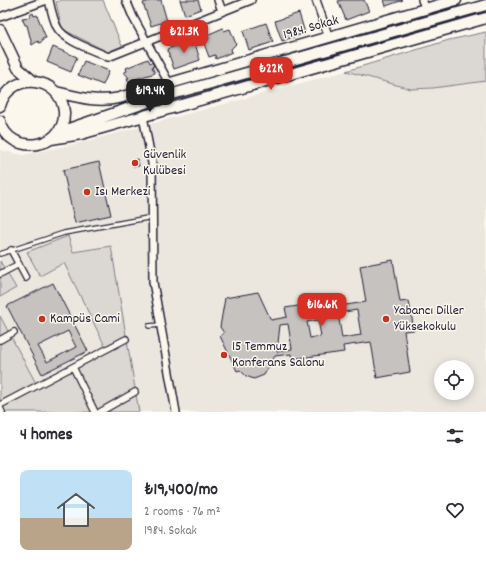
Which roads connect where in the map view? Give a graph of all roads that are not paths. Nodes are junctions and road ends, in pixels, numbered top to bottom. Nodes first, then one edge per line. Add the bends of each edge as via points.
1 (48, 0) edge
2 (126, 0) edge
3 (218, 0) edge
4 (251, 0) edge
5 (316, 0) edge
6 (456, 0) edge
7 (424, 5) edge
8 (486, 5) edge
9 (222, 11) junction
10 (0, 18) edge
11 (486, 20) edge
12 (0, 30) edge
13 (329, 38) junction
14 (147, 41) junction
15 (32, 81) junction
16 (169, 82) junction
17 (56, 92) junction
18 (162, 98) junction
19 (116, 99) junction
20 (0, 106) edge
21 (143, 116) junction
22 (0, 121) edge
23 (0, 136) edge
24 (54, 136) junction
25 (13, 140) junction
26 (152, 217) junction
27 (11, 250) junction
28 (0, 254) edge
29 (19, 264) junction
30 (0, 274) edge
31 (26, 278) dead end
32 (161, 325) junction
33 (149, 326) dead end
34 (14, 332) dead end
35 (126, 339) dead end
36 (0, 340) edge
37 (73, 367) junction
38 (136, 392) dead end
39 (0, 407) edge
40 (2, 412) edge
41 (95, 412) edge
42 (100, 412) edge
43 (176, 412) edge

1 - 10 street
1 - 14 street via 57,27 62,33 108,56
2 - 14 street
3 - 9 street
4 - 9 street
5 - 13 street
6 - 7 main road, 1984. Sokak
7 - 13 main road, 1984. Sokak
8 - 18 main road
9 - 14 street
11 - 21 main road via 474,21
12 - 15 main road via 18,68
13 - 16 main road, 1984. Sokak
14 - 16 street
15 - 17 main road, 1984. Sokak via 48,85
15 - 20 main road via 16,85 7,91
16 - 19 main road, 1984. Sokak
17 - 19 main road, 1984. Sokak via 94,100
17 - 24 main road via 64,112 62,123
18 - 19 main road
18 - 24 main road
21 - 24 main road via 81,134
21 - 26 street via 152,163
22 - 25 main road
23 - 25 main road
24 - 25 main road via 32,146
26 - 27 lane via 64,233
26 - 32 street via 153,282
27 - 28 lane
27 - 29 street
29 - 30 street
29 - 31 street
32 - 33 lane
32 - 43 street
34 - 36 street
35 - 37 street
37 - 39 street
37 - 41 street
38 - 42 street
39 - 40 street

